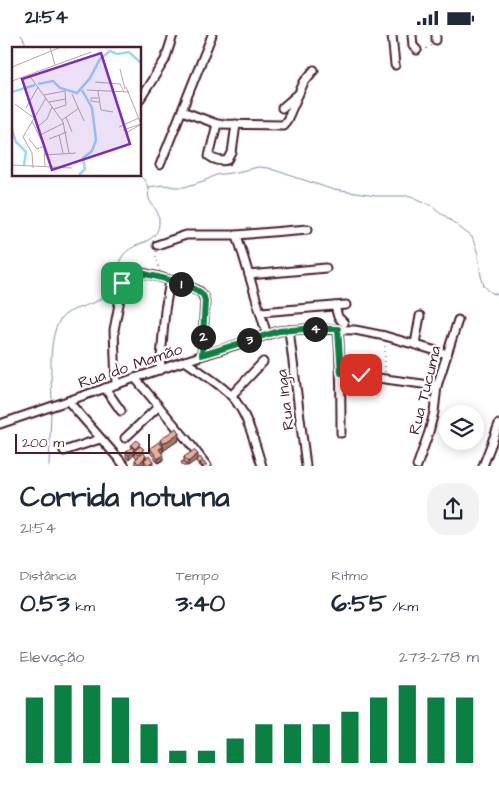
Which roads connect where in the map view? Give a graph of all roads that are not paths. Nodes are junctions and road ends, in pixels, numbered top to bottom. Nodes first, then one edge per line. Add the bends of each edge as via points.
1 (173, 35) edge
2 (212, 35) edge
3 (392, 35) edge
4 (412, 35) edge
5 (417, 51) road end
6 (395, 65) dead end
7 (314, 70) dead end
8 (298, 95) junction
9 (141, 97) edge
10 (282, 108) dead end
11 (182, 111) junction
12 (217, 123) junction
13 (236, 124) junction
14 (160, 165) dead end
15 (308, 229) dead end
16 (237, 235) junction
17 (156, 245) road end
18 (326, 268) dead end
19 (249, 275) junction
20 (170, 281) junction
21 (346, 305) dead end
22 (335, 306) junction
23 (261, 312) junction
24 (420, 316) dead end
25 (458, 320) dead end
26 (341, 326) junction
27 (289, 330) junction
28 (267, 335) junction
29 (415, 344) junction
30 (447, 354) junction
31 (202, 355) junction
32 (185, 361) junction
33 (263, 362) dead end
34 (160, 370) junction
35 (341, 373) junction
36 (135, 378) junction
37 (116, 384) junction
38 (437, 386) junction
39 (105, 388) junction
40 (230, 396) junction
41 (68, 401) junction
42 (159, 407) junction
43 (121, 411) dead end
44 (0, 424) edge
45 (499, 424) edge
46 (341, 433) dead end
47 (125, 437) dead end
48 (100, 439) junction
49 (64, 451) dead end
50 (125, 466) edge
51 (207, 466) edge
52 (262, 466) edge
53 (306, 466) edge
54 (417, 466) edge
55 (483, 466) edge

1 - 9 street via 165,59
2 - 11 street
3 - 6 street
4 - 5 street
7 - 8 street
8 - 10 street
8 - 13 street via 283,125
11 - 12 street
11 - 14 street
12 - 13 street
12 - 13 street via 209,156 224,161 232,153
15 - 16 street
16 - 17 street via 186,235
16 - 19 street
18 - 19 street
19 - 23 street
20 - 31 street via 200,292 204,298
20 - 34 street
20 - 37 street via 133,272 126,275 114,330
21 - 22 street
22 - 23 street
22 - 26 street
23 - 28 street
24 - 29 street
25 - 30 street, Rua Tucuma
26 - 27 street, Rua do Mamão
26 - 29 street, Rua do Mamão
26 - 35 street
27 - 28 street, Rua do Mamão
27 - 53 street, Rua Inga
28 - 31 street, Rua do Mamão
29 - 30 street, Rua do Mamão
30 - 38 street, Rua Tucuma
31 - 32 street, Rua do Mamão
32 - 34 street, Rua do Mamão
32 - 40 street
33 - 40 street
34 - 36 street, Rua do Mamão
35 - 38 street
35 - 46 street
36 - 37 street, Rua do Mamão
36 - 42 street
37 - 39 street, Rua do Mamão
38 - 54 street, Rua Tucuma via 434,412
39 - 41 street, Rua do Mamão
39 - 43 street
40 - 52 street via 247,423
41 - 44 street, Rua do Mamão
41 - 48 street
42 - 47 street
42 - 51 street
45 - 55 street
48 - 49 street
48 - 50 street

